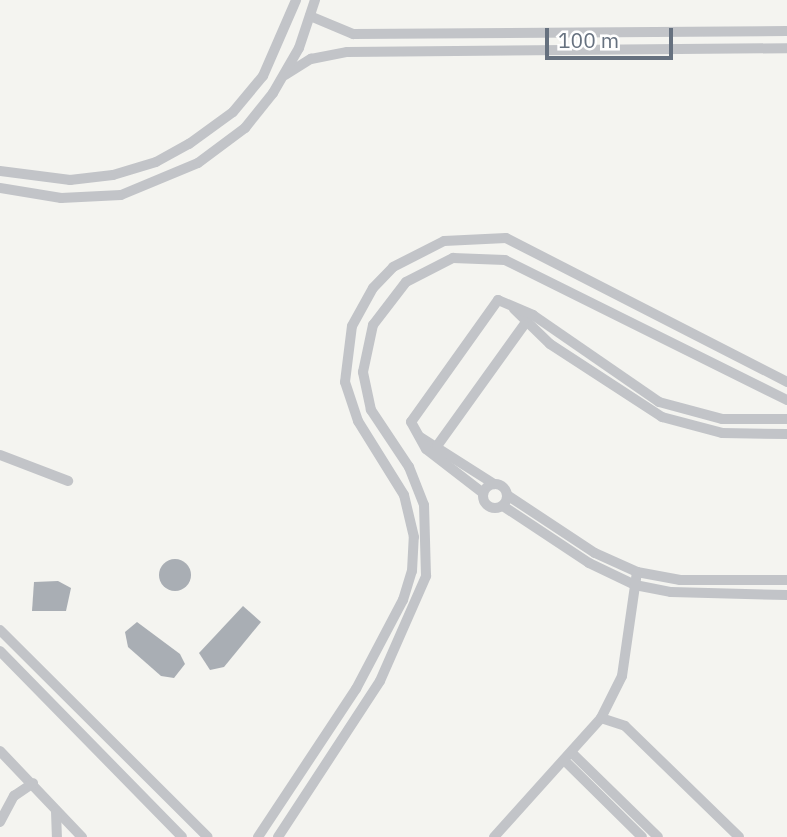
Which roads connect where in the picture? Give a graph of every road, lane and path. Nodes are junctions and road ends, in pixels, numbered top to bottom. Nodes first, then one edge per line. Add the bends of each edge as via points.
1 (296, 0) edge
2 (315, 0) edge
3 (310, 16) junction
4 (787, 31) edge
5 (345, 33) junction
6 (787, 48) edge
7 (347, 52) junction
8 (285, 75) junction
9 (0, 170) edge
10 (18, 174) junction
11 (0, 188) edge
12 (18, 191) junction
13 (514, 309) junction
14 (524, 325) junction
15 (577, 347) junction
16 (570, 358) junction
17 (787, 382) edge
18 (787, 400) edge
19 (787, 419) edge
20 (787, 434) edge
21 (420, 437) junction
22 (437, 446) junction
23 (0, 455) edge
24 (68, 481) dead end
25 (494, 484) junction
26 (483, 492) junction
27 (507, 495) junction
28 (503, 506) junction
29 (637, 572) junction
30 (787, 580) edge
31 (635, 585) junction
32 (787, 595) edge
33 (0, 630) edge
34 (16, 646) junction
35 (3, 653) edge
36 (366, 672) junction
37 (380, 681) junction
38 (356, 689) junction
39 (369, 698) junction
40 (601, 718) junction
41 (0, 751) edge
42 (569, 757) junction
43 (33, 783) junction
44 (2, 810) edge
45 (56, 811) junction
46 (0, 822) edge
47 (636, 835) edge
48 (57, 837) edge
49 (82, 837) edge
50 (182, 837) edge
51 (208, 837) edge
52 (258, 837) edge
53 (278, 837) edge
54 (494, 837) edge
55 (658, 837) edge
56 (739, 837) edge

1 - 10 street via 263,76 233,112 189,144 156,162 113,175 70,180
2 - 3 street
3 - 5 street
3 - 8 street
4 - 5 street
5 - 7 street
6 - 7 street
7 - 8 street via 311,59
8 - 12 street via 245,128 163,182 102,196 61,198
9 - 10 street
10 - 12 street
11 - 12 street
13 - 14 street
13 - 15 street via 533,314
13 - 21 street via 501,300 493,303 412,416
14 - 16 street
14 - 22 street
15 - 16 street
15 - 19 street via 676,408 722,419
16 - 20 street via 676,423 722,433
17 - 36 street via 517,242 457,238 404,258 379,279 361,307 345,358 351,406 398,481 414,537 405,593
18 - 37 street via 519,264 467,256 416,274 377,316 363,359 366,397 410,467 428,533 423,590
21 - 22 street
21 - 26 street via 426,449
22 - 25 street
23 - 24 street
25 - 26 street
25 - 27 street
26 - 28 street via 490,508
27 - 28 street
27 - 29 street via 595,553
28 - 31 street via 589,563
29 - 30 street via 680,580
29 - 31 street
31 - 32 street via 671,592
31 - 40 street via 622,676
33 - 34 street
34 - 35 street
34 - 51 street
35 - 50 street
36 - 37 street
36 - 38 street
37 - 39 street
38 - 39 street
38 - 52 street
39 - 53 street
40 - 42 street
40 - 56 street via 625,726
41 - 43 street
42 - 47 street
42 - 54 street
42 - 55 street
43 - 44 street
43 - 45 street
44 - 46 street
45 - 48 street
45 - 49 street

